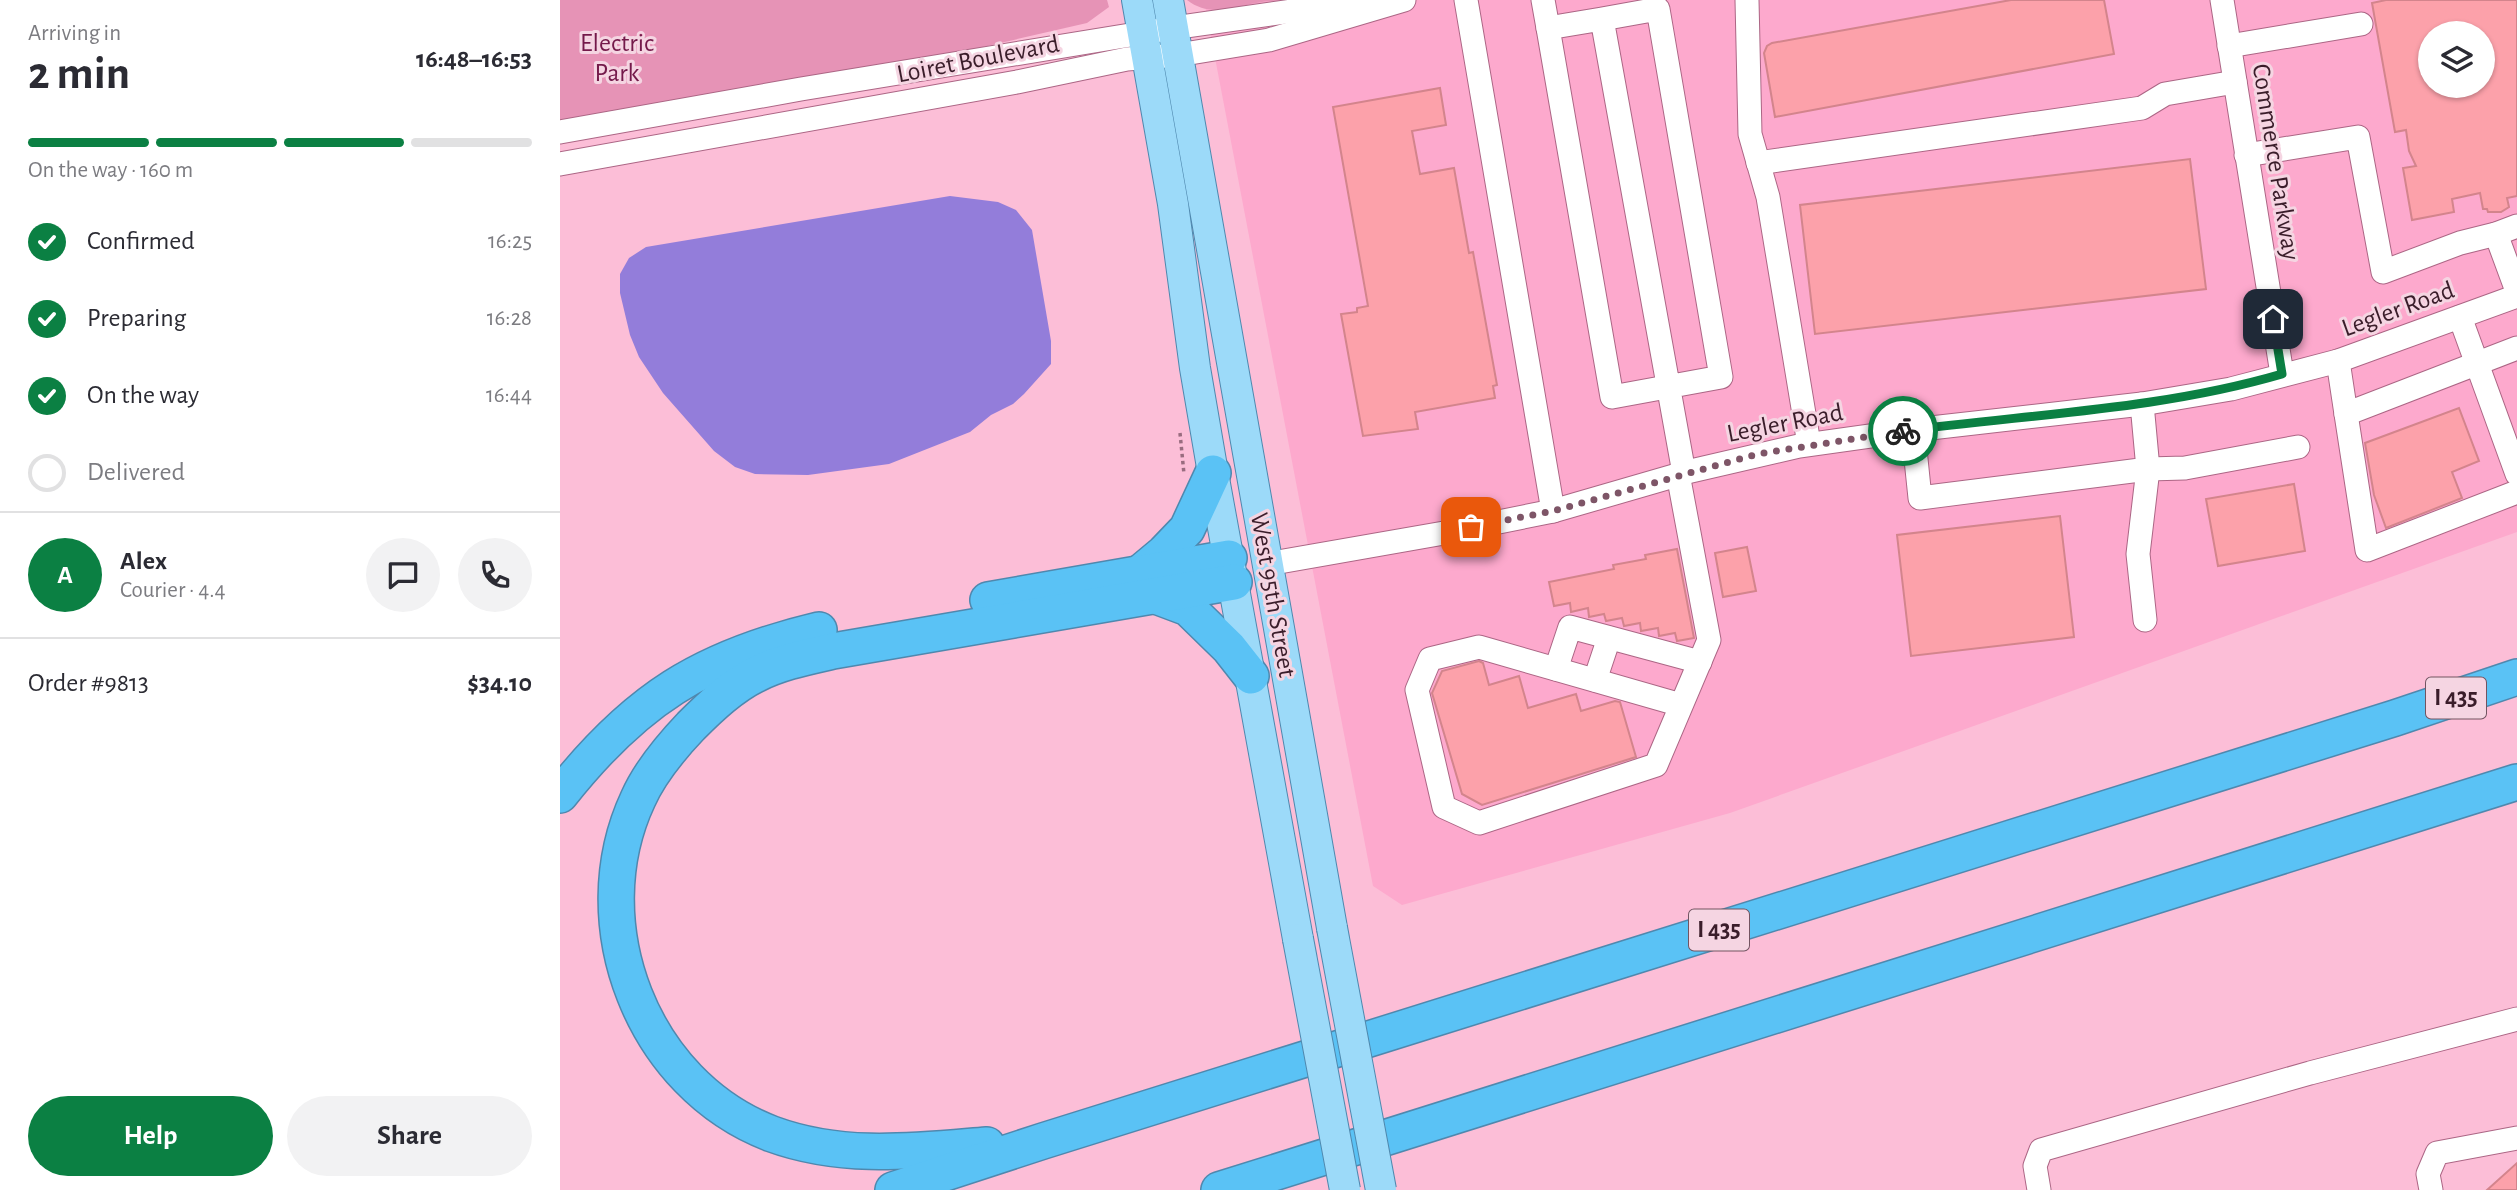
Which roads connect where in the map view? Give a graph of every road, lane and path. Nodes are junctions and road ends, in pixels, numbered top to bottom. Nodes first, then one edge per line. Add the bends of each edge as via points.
1 (1137, 0) edge
2 (1372, 0) edge
3 (1404, 0) edge
4 (1466, 0) edge
5 (1543, 0) edge
6 (1747, 0) edge
7 (2222, 0) edge
8 (1602, 19) junction
9 (2361, 24) dead end
10 (1173, 28) edge
11 (1548, 28) junction
12 (1145, 46) junction
13 (2229, 46) junction
14 (2235, 82) junction
15 (802, 89) junction
16 (807, 119) junction
17 (560, 132) edge
18 (2246, 155) junction
19 (1758, 163) junction
20 (560, 164) edge
21 (2507, 230) edge
22 (2517, 293) edge
23 (2460, 317) junction
24 (2517, 348) edge
25 (2338, 361) junction
26 (2475, 364) junction
27 (2282, 374) junction
28 (1669, 387) junction
29 (2142, 404) junction
30 (2346, 414) junction
31 (1913, 430) junction
32 (1809, 444) junction
33 (2298, 447) dead end
34 (2148, 469) junction
35 (1213, 473) junction
36 (1681, 473) junction
37 (2517, 474) edge
38 (2517, 492) edge
39 (1553, 511) junction
40 (1267, 564) junction
41 (1232, 570) junction
42 (1148, 584) junction
43 (2145, 620) dead end
44 (1609, 638) junction
45 (1700, 662) junction
46 (1556, 669) junction
47 (1251, 676) junction
48 (2517, 677) edge
49 (1595, 680) junction
50 (1681, 705) junction
51 (2517, 782) edge
52 (560, 795) edge
53 (2517, 1018) edge
54 (2517, 1138) edge
55 (1043, 1141) junction
56 (893, 1190) edge
57 (1219, 1190) edge
58 (1345, 1190) edge
59 (1381, 1190) edge
60 (2039, 1190) edge
61 (2431, 1190) edge

1 - 12 main road, West 95th Street
2 - 10 street, Loiret Boulevard
3 - 10 street, Loiret Boulevard via 1269,40
4 - 39 street
5 - 11 street
6 - 19 street via 1750,134
7 - 13 street, Commerce Parkway
8 - 11 street
8 - 28 street
8 - 28 street via 1658,9 1721,377
9 - 13 street
10 - 12 street, Loiret Boulevard
10 - 40 main road, West 95th Street
11 - 28 street via 1612,397
12 - 15 street, Loiret Boulevard
12 - 16 street, Loiret Boulevard via 1127,59
12 - 35 main road, West 95th Street
13 - 14 street, Commerce Parkway
14 - 18 street, Commerce Parkway
14 - 19 street via 2165,94 2141,108
15 - 16 street
15 - 17 street, Loiret Boulevard
16 - 20 street, Loiret Boulevard
18 - 21 street via 2358,137 2383,272
18 - 27 street, Commerce Parkway
19 - 32 street via 1768,197
21 - 22 street
22 - 23 street, Legler Road
23 - 25 street, Legler Road
23 - 26 street
24 - 26 street
25 - 27 street, Legler Road
25 - 30 street
26 - 30 street
26 - 37 street
27 - 29 street, Legler Road via 2231,389
28 - 36 street
29 - 31 street, Legler Road
29 - 34 street
30 - 38 street via 2367,550
31 - 32 street, Legler Road
31 - 34 street via 1920,498
32 - 36 street, Legler Road
33 - 34 street via 2185,468
34 - 43 street via 2138,554
35 - 41 main road, West 95th Street
35 - 42 highway via 1187,529 1164,553
36 - 39 street, Legler Road
36 - 45 street via 1709,640
39 - 40 street, Legler Road
40 - 41 main road
40 - 59 main road, West 95th Street, bridge
41 - 42 highway
41 - 47 main road, West 95th Street
42 - 47 highway via 1188,608
42 - 52 highway via 820,630 741,652 671,687 645,706 587,761
42 - 55 highway via 789,661 755,675 726,694 675,743 638,798 621,855 618,939 633,993 657,1041 720,1106 771,1133 835,1149 881,1153
44 - 45 street
44 - 46 street via 1570,627
44 - 49 street
45 - 50 street
46 - 49 street
46 - 50 street via 1479,647 1430,659 1417,690 1444,807 1479,823 1656,765
47 - 58 main road, West 95th Street, bridge
48 - 55 highway, I 435
49 - 50 street
51 - 57 highway
53 - 60 street via 2041,1150 2035,1166
54 - 61 street via 2437,1153 2428,1174
55 - 56 highway, I 435

